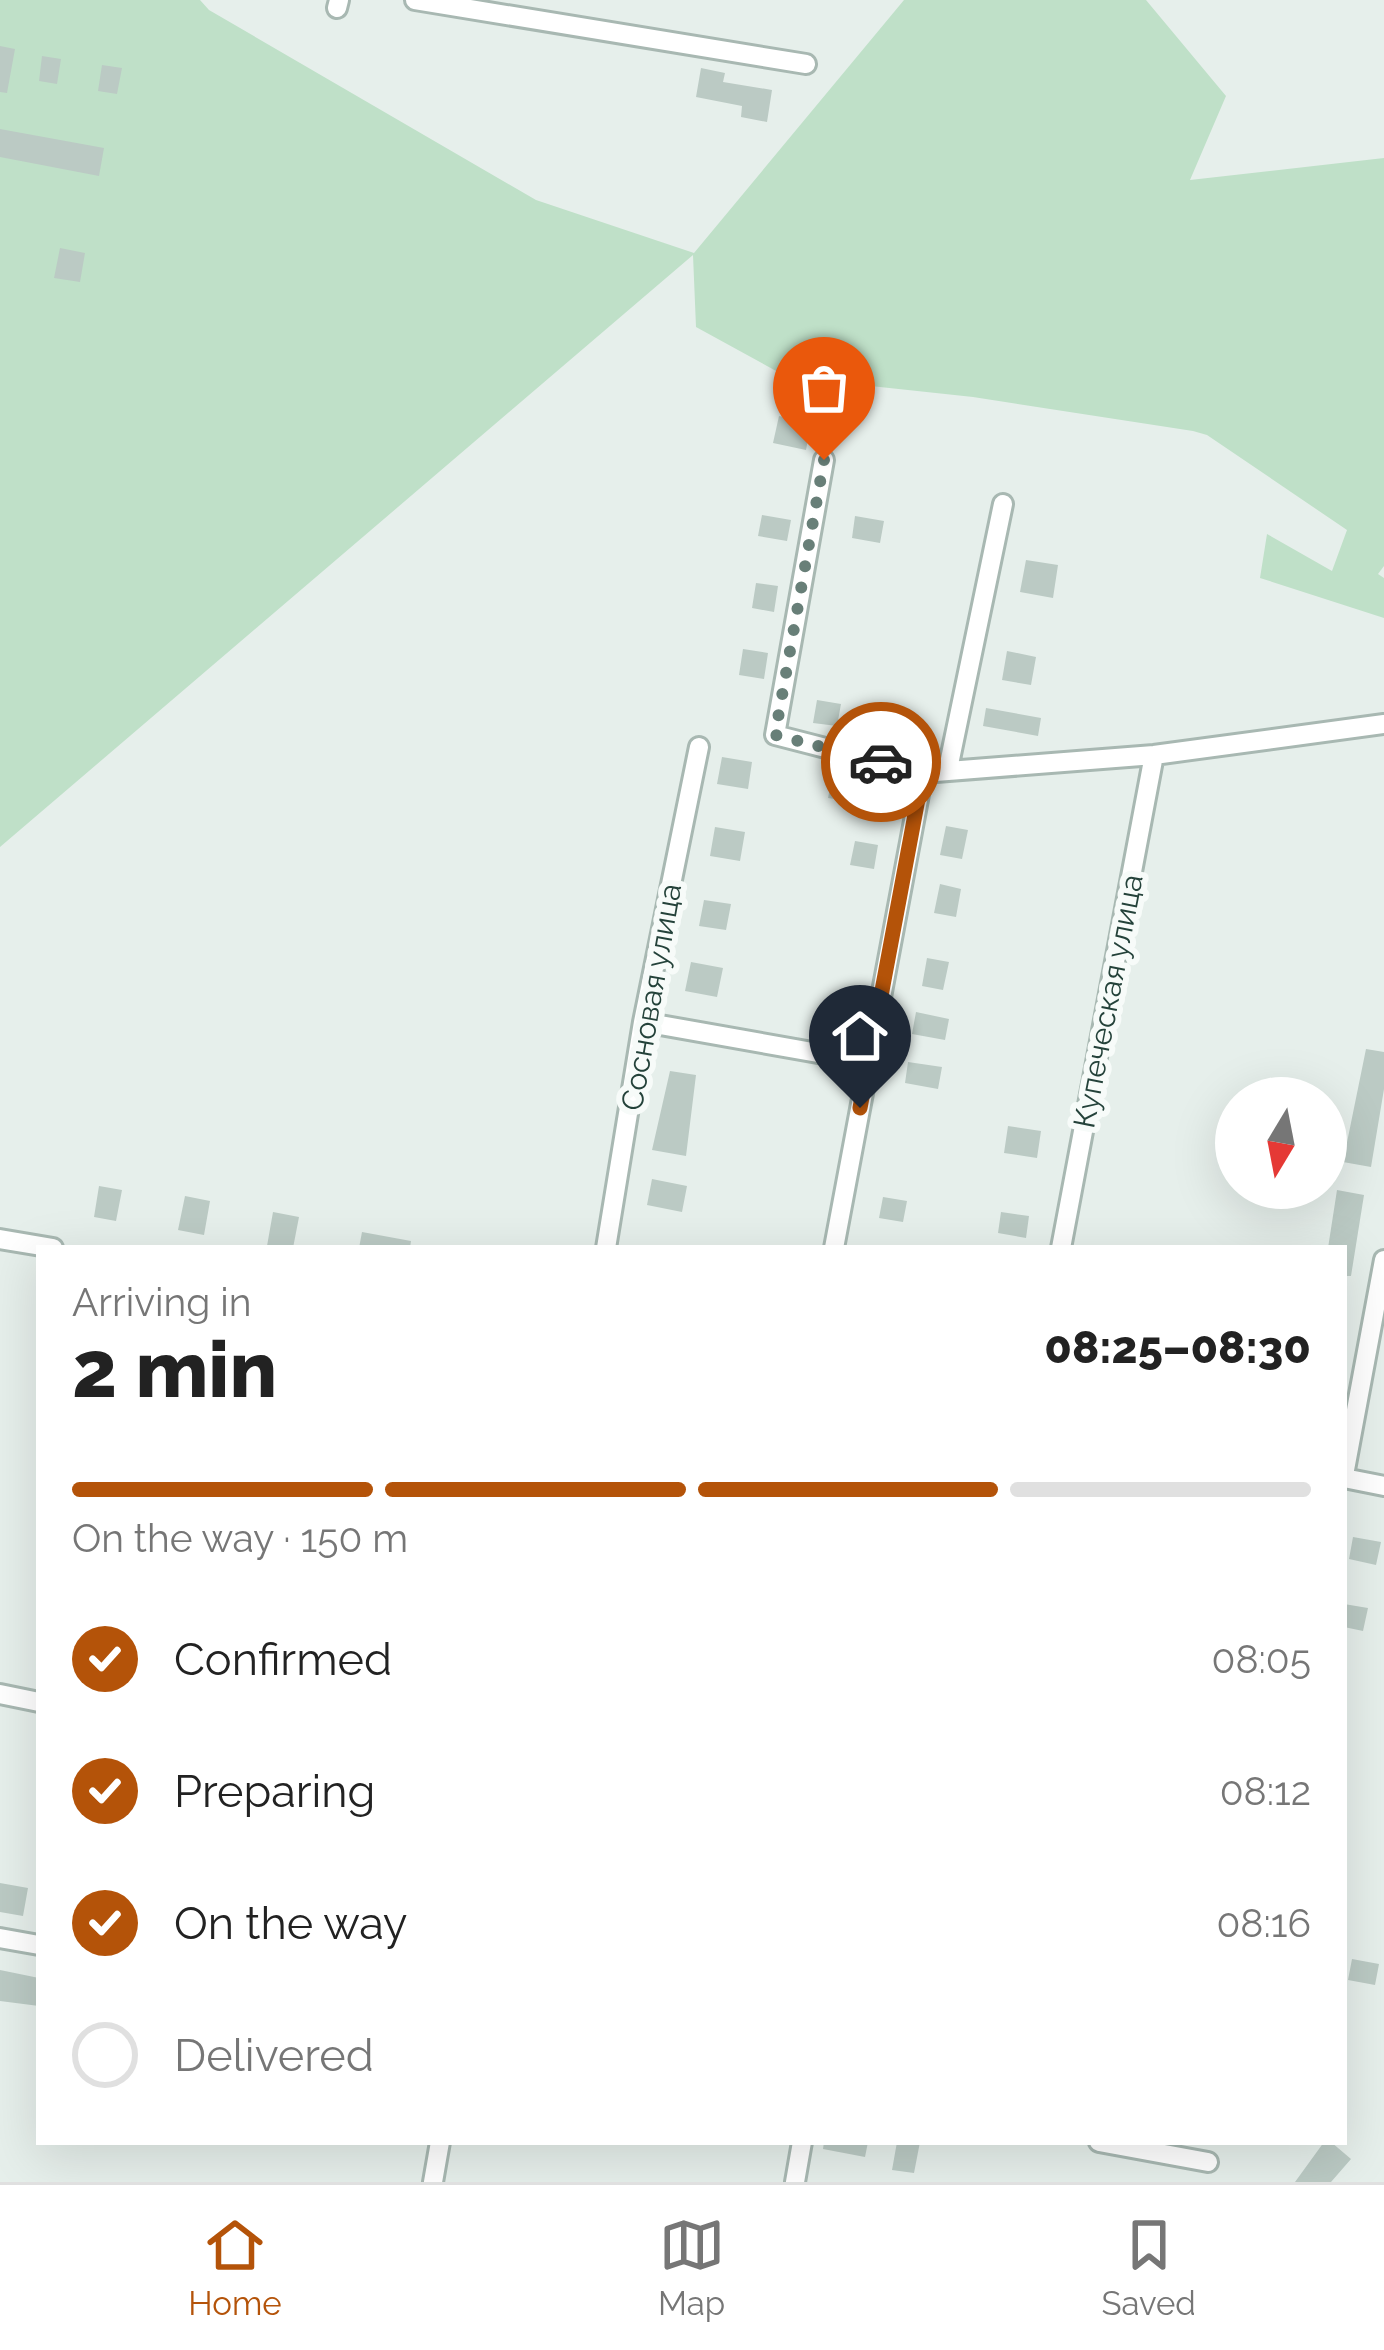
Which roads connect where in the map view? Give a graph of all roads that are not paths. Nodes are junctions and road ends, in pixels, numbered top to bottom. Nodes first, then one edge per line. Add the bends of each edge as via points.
1 (415, 0) edge
2 (806, 64) dead end
3 (824, 460) dead end
4 (1003, 504) dead end
5 (1384, 724) edge
6 (699, 747) dead end
7 (1154, 755) junction
8 (948, 769) junction
9 (923, 772) junction
10 (644, 1022) junction
11 (869, 1062) junction
12 (0, 1239) edge
13 (36, 1245) edge
14 (607, 1245) edge
15 (835, 1245) edge
16 (1062, 1245) edge
17 (1384, 1260) edge
18 (1347, 1460) edge
19 (1347, 1477) edge
20 (1384, 1486) edge
21 (0, 1694) edge
22 (36, 1701) edge
23 (0, 1938) edge
24 (36, 1944) edge
25 (439, 2145) edge
26 (801, 2145) edge
27 (1115, 2145) edge
28 (1208, 2162) dead end
29 (433, 2182) edge
30 (795, 2182) edge

1 - 2 street
3 - 9 street via 775,735
4 - 8 street
5 - 7 street
6 - 10 street, Сосновая улица
7 - 8 street
7 - 16 street, Купеческая улица
8 - 9 street
9 - 11 street
10 - 11 street
10 - 14 street, Сосновая улица
11 - 15 street
12 - 13 street
17 - 18 street
19 - 20 street
21 - 22 street
23 - 24 street
25 - 29 street
26 - 30 street
27 - 28 street

